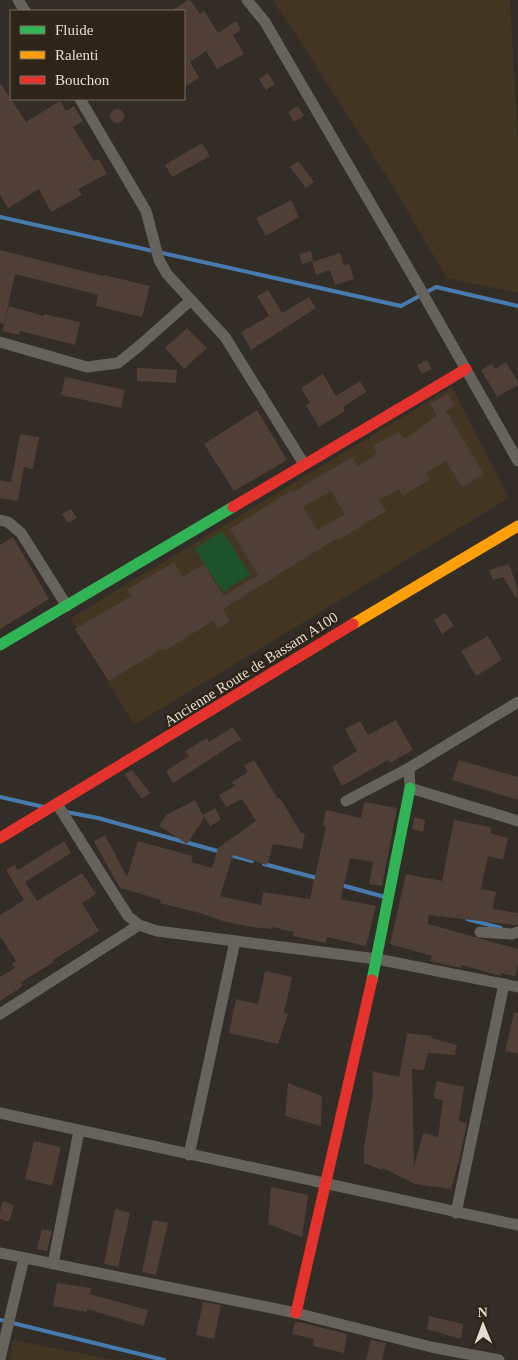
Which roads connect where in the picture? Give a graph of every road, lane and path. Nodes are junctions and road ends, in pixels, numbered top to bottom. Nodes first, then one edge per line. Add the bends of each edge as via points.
1 (247, 0) edge
2 (81, 100) edge
3 (191, 300) junction
4 (0, 342) edge
5 (466, 369) junction
6 (518, 461) edge
7 (304, 464) junction
8 (0, 520) edge
9 (518, 526) edge
10 (68, 606) junction
11 (0, 645) edge
12 (518, 702) edge
13 (409, 768) junction
14 (410, 788) junction
15 (346, 801) dead end
16 (57, 804) junction
17 (518, 821) edge
18 (0, 838) edge
19 (139, 925) junction
20 (480, 932) dead end
21 (518, 932) edge
22 (235, 941) junction
23 (377, 959) junction
24 (504, 984) junction
25 (518, 987) edge
26 (0, 1014) edge
27 (0, 1113) edge
28 (79, 1130) junction
29 (189, 1155) junction
30 (324, 1184) junction
31 (456, 1213) junction
32 (518, 1225) edge
33 (0, 1253) edge
34 (24, 1258) junction
35 (53, 1264) junction
36 (296, 1313) junction
37 (3, 1330) edge
38 (0, 1359) edge
39 (499, 1360) edge

1 - 5 street via 265,22
2 - 3 street via 146,212 167,274
3 - 4 street via 118,363 87,367
3 - 7 street via 225,337
5 - 6 street
5 - 7 street
7 - 10 street
8 - 10 street via 8,522 21,533
9 - 16 street, Ancienne Route de Bassam A100
10 - 11 street
12 - 13 street
13 - 14 street
13 - 15 street
14 - 17 street
14 - 23 street
16 - 18 street, Ancienne Route de Bassam A100
16 - 19 street via 128,916
19 - 22 street via 157,931
19 - 26 street
20 - 21 street
22 - 23 street
22 - 29 street
23 - 24 street
23 - 30 street
24 - 25 street
24 - 31 street
27 - 28 street
28 - 29 street
28 - 35 street
29 - 30 street
30 - 31 street
30 - 36 street
31 - 32 street
33 - 34 street
34 - 35 street
34 - 37 street
35 - 36 street
36 - 39 street via 431,1347
37 - 38 street

